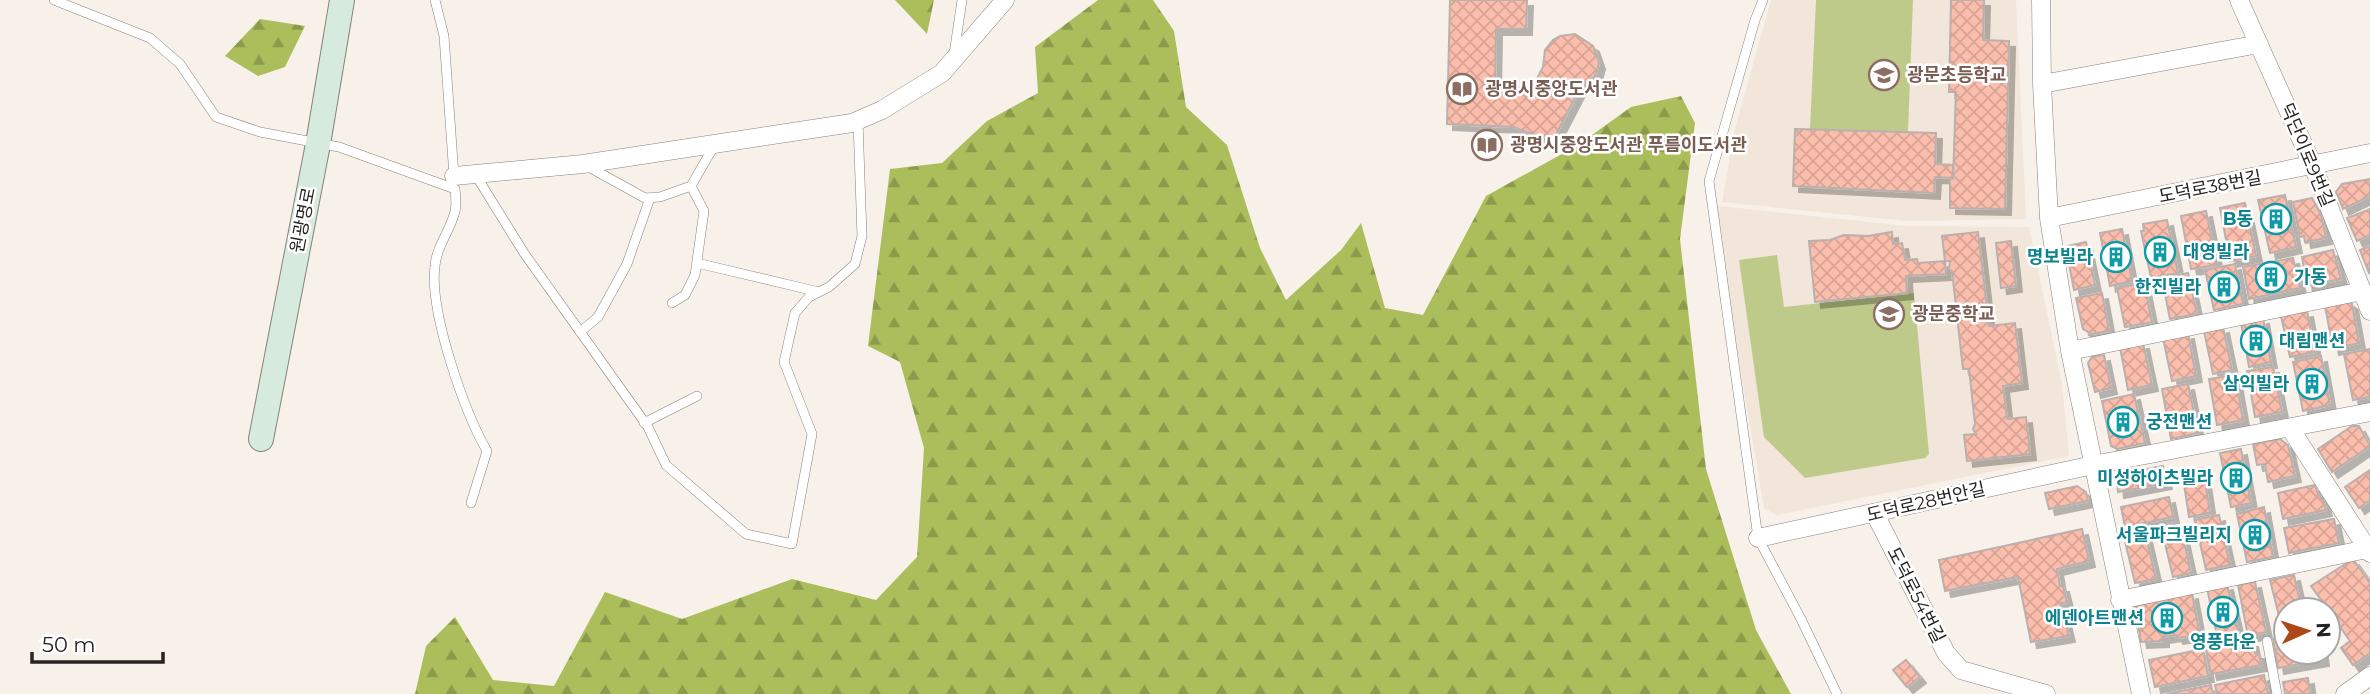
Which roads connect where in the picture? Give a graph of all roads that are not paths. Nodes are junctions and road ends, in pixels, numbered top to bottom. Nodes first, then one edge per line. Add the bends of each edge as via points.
1 (54, 0) edge
2 (342, 0) edge
3 (435, 0) edge
4 (962, 0) edge
5 (1004, 0) edge
6 (1763, 0) edge
7 (2041, 0) edge
8 (2239, 0) edge
9 (2259, 44) junction
10 (953, 60) junction
11 (2042, 84) junction
12 (858, 121) junction
13 (318, 144) junction
14 (715, 144) junction
15 (2370, 153) edge
16 (583, 164) junction
17 (2313, 166) junction
18 (475, 174) junction
19 (455, 183) junction
20 (691, 186) junction
21 (650, 198) junction
22 (2049, 218) junction
23 (697, 263) junction
24 (2362, 291) junction
25 (819, 292) junction
26 (672, 303) dead end
27 (2370, 311) edge
28 (580, 332) junction
29 (2070, 351) junction
30 (697, 396) dead end
31 (2370, 412) edge
32 (645, 423) junction
33 (2290, 428) junction
34 (261, 439) dead end
35 (2093, 465) junction
36 (471, 503) dead end
37 (1875, 514) junction
38 (1758, 538) junction
39 (2369, 551) edge
40 (2120, 600) junction
41 (2267, 641) dead end
42 (2370, 676) edge
43 (1838, 694) edge
44 (2046, 694) edge
45 (2141, 694) edge
46 (2277, 694) edge
47 (2345, 694) edge

1 - 13 lane via 150,38 180,64 216,117
2 - 13 street, 원광명로
3 - 19 lane via 444,36
4 - 10 lane
5 - 10 street
6 - 38 lane via 1709,181
7 - 11 street
8 - 9 street, 덕단이로9번길
9 - 11 street
9 - 17 street, 덕단이로9번길
10 - 12 street via 942,73
11 - 22 street
12 - 14 street
12 - 25 lane via 862,236 855,264
13 - 19 lane
13 - 34 street, 원광명로
14 - 16 street
14 - 20 lane
15 - 17 street, 도덕로38번길
16 - 18 street
16 - 21 lane
17 - 22 street, 도덕로38번길
17 - 24 street, 덕단이로9번길
18 - 19 street
18 - 28 lane
19 - 36 lane via 455,214 435,263 434,291 467,412 487,451
20 - 21 lane
20 - 23 lane via 704,211
21 - 28 lane via 627,264 598,317
22 - 29 street
23 - 25 lane
23 - 26 lane via 685,295
24 - 27 street, 덕단이로9번길
24 - 29 street
25 - 32 lane via 794,313 784,362 813,434 792,544 746,534 666,465
28 - 32 lane
29 - 35 street
30 - 32 lane
31 - 33 street, 도덕로28번안길
33 - 35 street, 도덕로28번안길
33 - 39 street
35 - 37 street, 도덕로28번안길
35 - 40 street
37 - 38 street, 도덕로28번안길
37 - 44 street, 도덕로54번길 via 1946,653 1961,670
38 - 43 lane
39 - 40 street
40 - 45 street
41 - 46 lane
42 - 47 street

